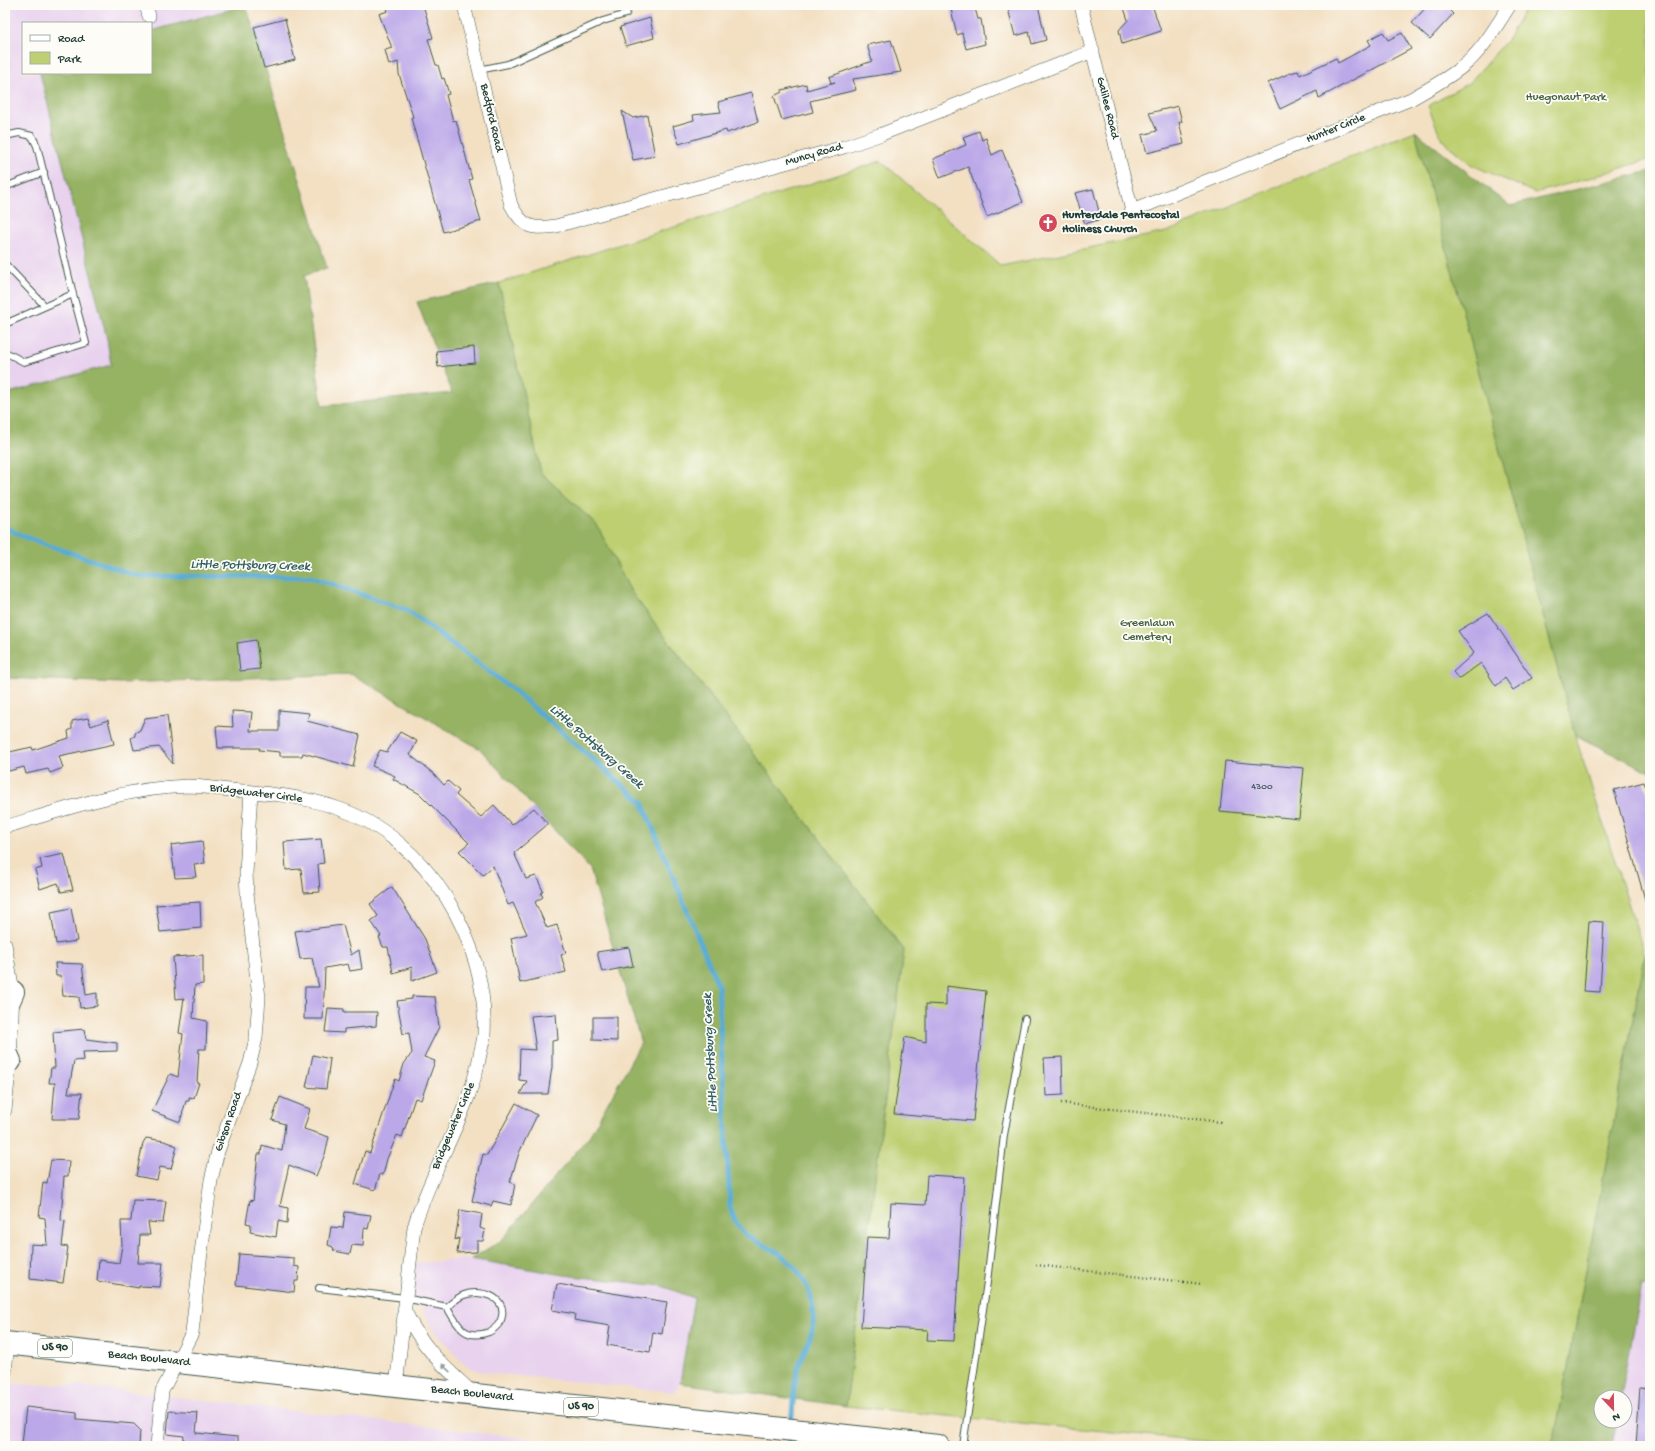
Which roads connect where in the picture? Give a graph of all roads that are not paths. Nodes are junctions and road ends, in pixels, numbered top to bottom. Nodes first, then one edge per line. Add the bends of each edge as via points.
1 (464, 5) edge
2 (629, 5) edge
3 (1081, 5) edge
4 (1510, 5) edge
5 (1093, 51) junction
6 (479, 70) junction
7 (5, 136) edge
8 (44, 172) junction
9 (5, 187) edge
10 (1132, 211) joint
11 (527, 226) joint
12 (5, 264) edge
13 (73, 294) junction
14 (45, 306) junction
15 (5, 324) edge
16 (5, 352) edge
17 (251, 792) junction
18 (5, 827) edge
19 (5, 944) edge
20 (9, 1001) edge
21 (1025, 1019) dead end
22 (8, 1055) edge
23 (5, 1110) edge
24 (318, 1288) dead end
25 (405, 1304) junction
26 (447, 1307) junction
27 (6, 1343) edge
28 (178, 1362) junction
29 (5, 1372) edge
30 (396, 1386) junction
31 (475, 1395) junction
32 (878, 1443) edge
33 (157, 1446) edge
34 (938, 1446) edge
35 (963, 1446) edge

1 - 6 street, Bedford Road
2 - 6 lane via 626,14 603,21 508,64
3 - 5 street, Galilee Road
4 - 10 street, Hunter Circle via 1489,37 1467,62 1411,99
5 - 10 street, Galilee Road
5 - 11 street, Muncy Road via 844,147 556,226
6 - 11 street, Bedford Road via 511,205 518,218
7 - 8 lane via 32,136
8 - 9 lane
8 - 13 lane
12 - 14 lane
13 - 14 lane
13 - 16 lane via 86,343 24,362
14 - 15 lane
17 - 18 street, Bridgewater Circle via 189,786 133,792 84,803
17 - 25 street, Bridgewater Circle via 290,796 338,808 367,821 391,836 416,858 455,910 478,974 484,1007 484,1037 476,1074 467,1101 419,1210 414,1228
17 - 28 street, Gibson Road via 246,873 259,1016 250,1063 218,1151 211,1180 192,1333
19 - 20 street
20 - 22 street
21 - 35 lane via 1004,1135 987,1282
22 - 23 street
24 - 25 lane
25 - 26 lane
25 - 30 street, Bridgewater Circle
31 -> 25 street via 424,1344 413,1328
26 - 26 lane via 462,1329 475,1335 492,1330 499,1324 502,1315 502,1308 498,1302 484,1293 465,1294
27 - 28 highway, Beach Boulevard / US 90
27 - 29 street
28 - 30 highway, Beach Boulevard / US 90
28 - 33 street, Gibson Road via 162,1391
30 - 31 highway, Beach Boulevard / US 90
31 - 32 highway, Beach Boulevard / US 90 via 821,1433
32 - 34 highway, Beach Boulevard / US 90

